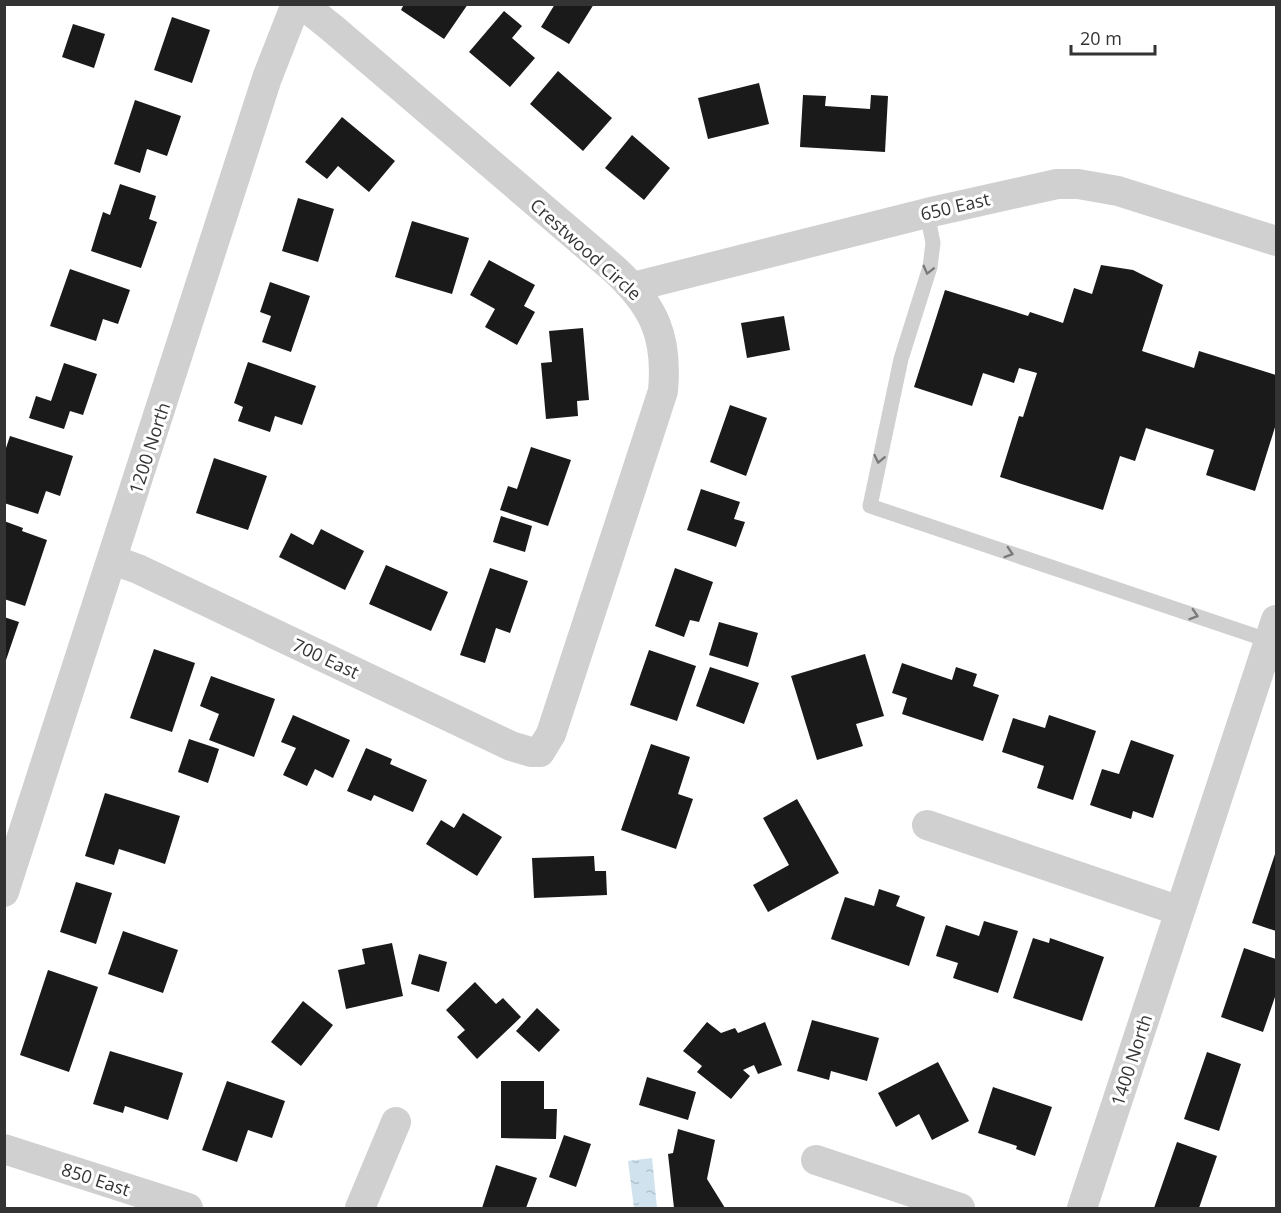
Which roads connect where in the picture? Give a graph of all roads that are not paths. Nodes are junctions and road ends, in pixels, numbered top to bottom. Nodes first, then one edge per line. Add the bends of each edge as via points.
1 (296, 4) edge
2 (302, 4) edge
3 (927, 213) junction
4 (1276, 241) edge
5 (633, 288) junction
6 (113, 560) junction
7 (1273, 630) edge
8 (540, 752) joint
9 (927, 825) dead end
10 (4, 892) edge
11 (1180, 911) junction
12 (396, 1122) dead end
13 (4, 1149) edge
14 (816, 1160) dead end
15 (188, 1209) edge
16 (360, 1209) edge
17 (960, 1209) edge
18 (1082, 1209) edge

1 - 6 street, 1200 North via 267,78
2 - 5 street, Crestwood Circle
3 - 4 street, 650 East via 1036,188 1078,184 1119,190
3 - 5 street, 650 East
3 -> 7 lane via 933,243 930,267 902,359 870,506
5 - 8 street, Crestwood Circle via 657,323 665,366 663,391 555,724
6 - 8 street, 700 East via 511,746
6 - 10 street, 1200 North
7 - 11 street, 1400 North
9 - 11 street
11 - 18 street, 1400 North
12 - 16 street
13 - 15 street, 850 East
14 - 17 street

